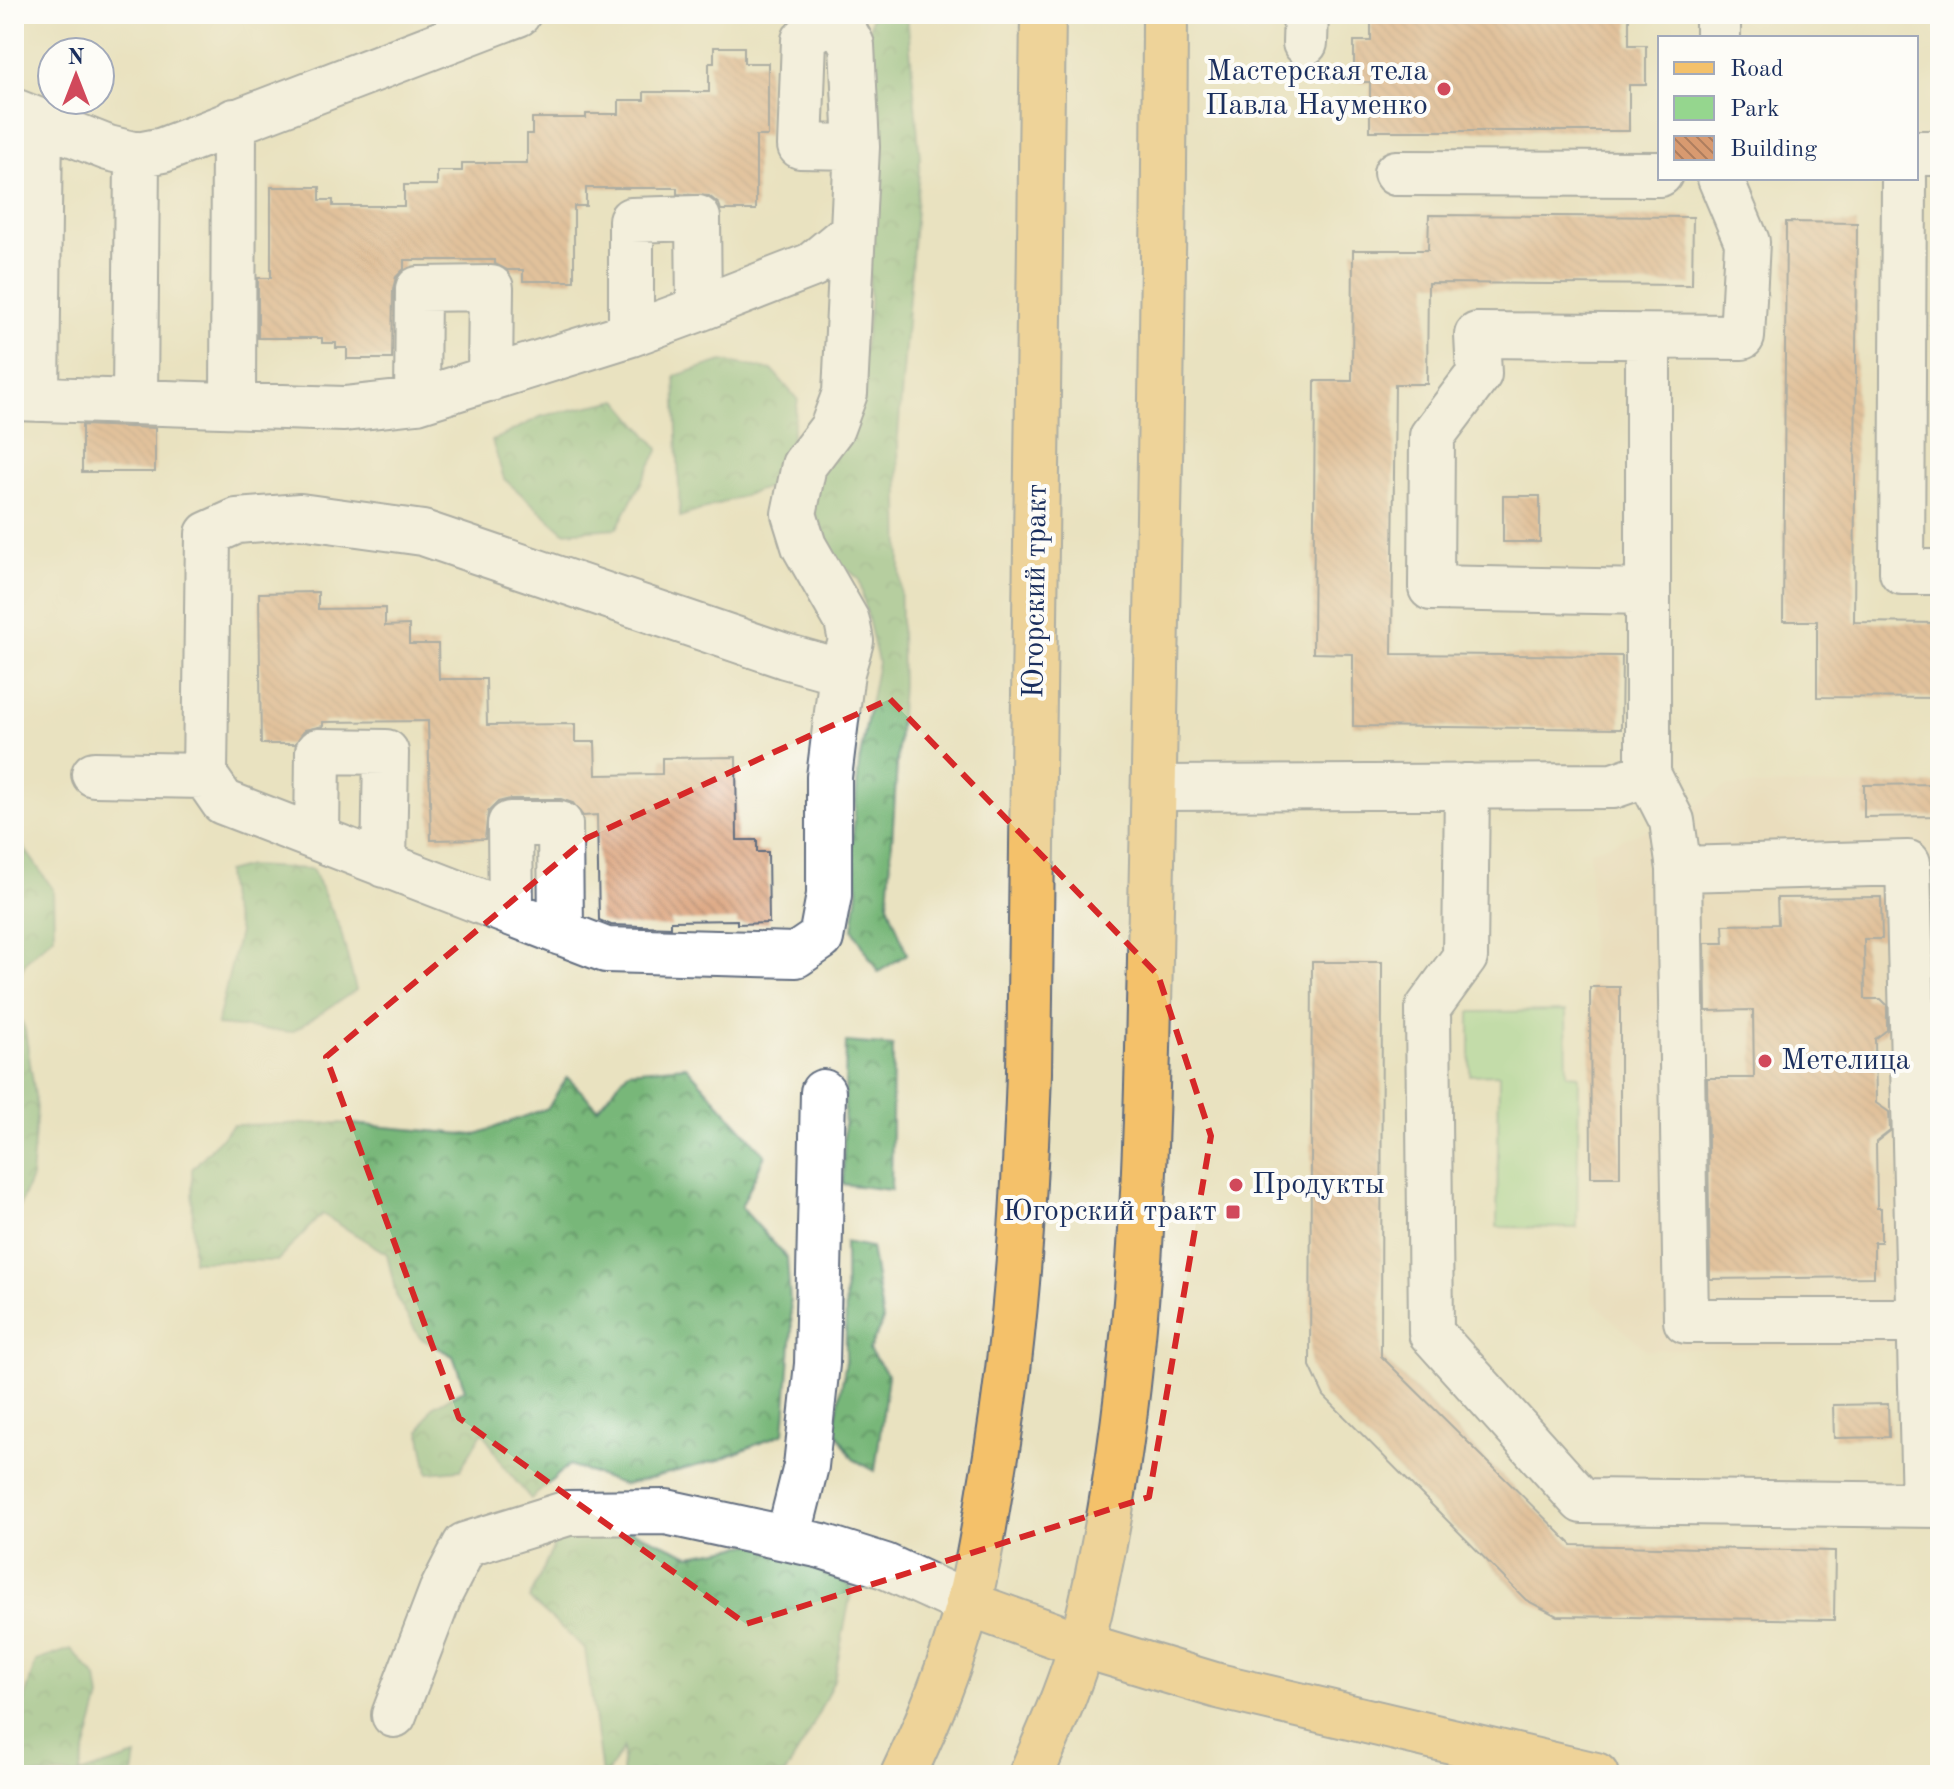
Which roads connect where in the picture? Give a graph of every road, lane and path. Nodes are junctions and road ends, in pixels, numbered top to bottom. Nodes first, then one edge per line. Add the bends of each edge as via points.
1 (518, 14) edge
2 (833, 14) edge
3 (1043, 14) edge
4 (1165, 14) edge
5 (1718, 14) edge
6 (447, 27) edge
7 (1718, 36) edge
8 (27, 116) edge
9 (234, 121) junction
10 (857, 147) junction
11 (1918, 153) edge
12 (1940, 153) edge
13 (137, 155) junction
14 (1396, 173) dead end
15 (1658, 174) edge
16 (1721, 180) edge
17 (1904, 180) edge
18 (853, 231) junction
19 (699, 309) junction
20 (631, 334) junction
21 (1648, 337) junction
22 (490, 379) junction
23 (26, 398) edge
24 (417, 401) junction
25 (135, 402) junction
26 (233, 405) junction
27 (1940, 572) edge
28 (1648, 592) junction
29 (842, 672) junction
30 (94, 774) dead end
31 (1648, 774) junction
32 (205, 776) junction
33 (1467, 786) junction
34 (1154, 788) junction
35 (317, 838) junction
36 (384, 865) junction
37 (1679, 869) junction
38 (511, 913) junction
39 (561, 933) junction
40 (823, 1092) dead end
41 (1919, 1321) junction
42 (1932, 1505) edge
43 (788, 1538) junction
44 (968, 1604) junction
45 (1082, 1645) junction
46 (394, 1715) dead end
47 (903, 1775) edge
48 (1031, 1775) edge
49 (1596, 1775) edge

1 - 6 lane
2 - 10 lane via 852,45
2 - 10 lane via 804,40 800,146
3 - 44 main road, Югорский тракт via 1024,1197 1002,1427
4 - 34 main road
5 - 7 lane
6 - 9 lane
8 - 13 lane
8 - 23 lane
9 - 13 lane
9 - 26 lane
10 - 18 lane
11 - 12 lane
13 - 25 lane
14 - 15 lane
16 - 21 lane via 1747,242 1742,337
17 - 27 lane via 1902,572
18 - 19 lane via 812,265
18 - 29 lane via 845,393 832,428 804,465 794,514 804,546 847,621 851,641
19 - 20 lane
19 - 20 lane via 698,218 631,220
20 - 22 lane
21 - 28 lane
21 - 28 lane via 1477,335 1479,374 1432,436 1431,588
22 - 24 lane
22 - 24 lane via 491,288 418,289
23 - 25 lane
24 - 26 lane via 344,409
25 - 26 lane
28 - 31 lane
29 - 32 lane via 423,533 300,516 237,521 208,534
29 - 39 lane via 829,777 829,895 821,938 796,955 606,950
30 - 32 lane
31 - 33 lane via 1613,786
31 - 37 lane via 1672,821
32 - 35 lane via 223,802
33 - 34 lane
33 - 42 lane via 1465,957 1428,1008 1431,1333 1582,1501
34 - 45 main road via 1134,1335 1120,1448
35 - 36 lane
35 - 36 lane via 318,751 386,752
36 - 38 lane
37 - 41 lane via 1686,1321
37 - 41 lane via 1908,863
38 - 39 lane
38 - 39 lane via 510,824 560,824
40 - 43 lane via 817,1364 806,1466
41 - 42 lane
43 - 44 lane via 885,1566
43 - 46 lane via 666,1512 568,1513 465,1545 441,1592
44 - 45 main road
44 - 47 main road, Югорский тракт
45 - 48 main road
45 - 49 main road via 1218,1686

